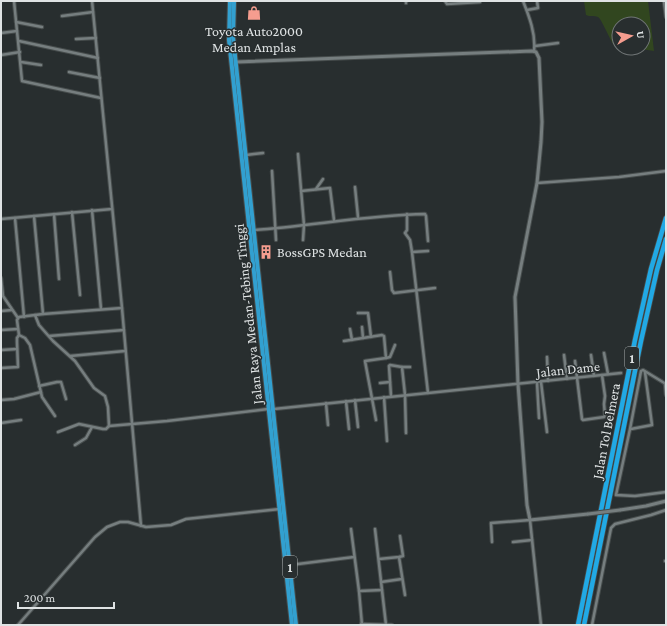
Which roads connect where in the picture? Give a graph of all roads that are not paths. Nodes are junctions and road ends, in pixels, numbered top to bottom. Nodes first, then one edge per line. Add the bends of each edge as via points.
1 (14, 1) edge
2 (92, 1) edge
3 (230, 1) edge
4 (234, 1) edge
5 (444, 1) edge
6 (523, 1) edge
7 (537, 1) edge
8 (664, 1) edge
9 (480, 2) dead end
10 (527, 10) junction
11 (93, 12) junction
12 (62, 16) dead end
13 (666, 16) edge
14 (16, 22) junction
15 (42, 27) dead end
16 (17, 31) junction
17 (1, 33) edge
18 (96, 38) junction
19 (76, 39) dead end
20 (19, 41) junction
21 (558, 43) dead end
22 (535, 46) junction
23 (534, 51) junction
24 (20, 52) junction
25 (1, 54) edge
26 (98, 58) junction
27 (21, 62) junction
28 (236, 62) junction
29 (41, 65) dead end
30 (69, 72) dead end
31 (100, 78) junction
32 (101, 98) junction
33 (262, 153) dead end
34 (298, 154) dead end
35 (246, 155) junction
36 (272, 171) dead end
37 (666, 171) edge
38 (323, 179) dead end
39 (537, 183) junction
40 (355, 187) dead end
41 (315, 189) junction
42 (301, 191) junction
43 (112, 209) junction
44 (92, 210) junction
45 (72, 212) junction
46 (54, 214) junction
47 (406, 214) junction
48 (34, 216) junction
49 (15, 218) junction
50 (358, 218) junction
51 (666, 218) edge
52 (1, 219) edge
53 (334, 220) junction
54 (304, 225) junction
55 (276, 228) junction
56 (254, 230) junction
57 (666, 239) edge
58 (276, 240) dead end
59 (303, 240) dead end
60 (428, 241) dead end
61 (428, 251) dead end
62 (412, 252) junction
63 (390, 272) dead end
64 (1, 278) edge
65 (59, 279) dead end
66 (435, 288) dead end
67 (416, 291) junction
68 (80, 295) dead end
69 (2, 296) edge
70 (122, 308) junction
71 (100, 309) junction
72 (12, 310) junction
73 (1, 311) edge
74 (43, 314) junction
75 (358, 314) dead end
76 (35, 315) junction
77 (24, 317) junction
78 (18, 318) junction
79 (362, 327) dead end
80 (18, 329) junction
81 (350, 329) dead end
82 (1, 330) edge
83 (124, 330) junction
84 (19, 335) junction
85 (49, 336) junction
86 (372, 337) junction
87 (363, 338) junction
88 (352, 340) junction
89 (344, 341) dead end
90 (395, 346) dead end
91 (17, 349) junction
92 (1, 350) edge
93 (125, 351) junction
94 (604, 353) dead end
95 (564, 355) dead end
96 (591, 355) dead end
97 (70, 356) junction
98 (547, 357) dead end
99 (386, 358) junction
100 (575, 361) dead end
101 (402, 367) junction
102 (410, 367) dead end
103 (1, 368) edge
104 (645, 372) junction
105 (621, 373) dead end
106 (608, 374) junction
107 (602, 375) junction
108 (594, 376) junction
109 (576, 378) junction
110 (567, 379) junction
111 (548, 381) junction
112 (390, 382) junction
113 (537, 382) junction
114 (541, 382) junction
115 (380, 383) dead end
116 (518, 384) junction
117 (665, 384) edge
118 (39, 386) junction
119 (41, 392) junction
120 (428, 393) junction
121 (405, 395) junction
122 (666, 395) edge
123 (391, 396) junction
124 (384, 397) junction
125 (66, 399) dead end
126 (372, 399) junction
127 (1, 400) edge
128 (355, 400) junction
129 (346, 401) junction
130 (326, 404) junction
131 (271, 409) junction
132 (55, 416) dead end
133 (539, 418) dead end
134 (20, 420) dead end
135 (376, 420) dead end
136 (1, 423) edge
137 (132, 424) junction
138 (328, 425) dead end
139 (109, 426) junction
140 (92, 427) junction
141 (358, 427) dead end
142 (349, 428) dead end
143 (630, 429) junction
144 (58, 432) dead end
145 (547, 432) dead end
146 (406, 433) dead end
147 (388, 441) dead end
148 (75, 445) dead end
149 (666, 492) edge
150 (666, 501) edge
151 (282, 509) junction
152 (666, 510) edge
153 (530, 520) junction
154 (141, 526) junction
155 (351, 529) dead end
156 (375, 529) dead end
157 (400, 536) dead end
158 (532, 540) junction
159 (492, 542) dead end
160 (513, 542) dead end
161 (354, 557) junction
162 (399, 557) junction
163 (379, 559) junction
164 (290, 565) junction
165 (402, 579) junction
166 (381, 582) junction
167 (382, 590) junction
168 (359, 591) junction
169 (404, 595) dead end
170 (18, 625) edge
171 (292, 625) edge
172 (296, 625) edge
173 (362, 625) edge
174 (386, 625) edge
175 (392, 625) edge
176 (541, 625) edge
177 (578, 625) edge
178 (584, 625) edge
179 (592, 625) edge

1 - 14 street
2 - 11 street
3 - 131 highway, Jalan Raya Medan-Tebing Tinggi / 1 via 229,40
4 - 28 highway, Jalan Raya Medan-Tebing Tinggi / 1
5 - 9 street via 447,4
6 - 10 street
7 - 10 street via 538,8
8 - 13 street
10 - 22 street
11 - 12 street
11 - 18 street
14 - 15 street
14 - 16 street
16 - 17 street
16 - 20 street
18 - 19 street
18 - 26 street
20 - 24 street
20 - 26 street
21 - 22 street
22 - 23 street
23 - 28 street
23 - 39 street via 539,58 542,122
24 - 25 street
24 - 27 street
26 - 31 street
27 - 29 street
27 - 32 street via 23,82
28 - 35 highway, Jalan Raya Medan-Tebing Tinggi / 1
30 - 31 street
31 - 32 street
32 - 43 street
33 - 35 street
34 - 42 street
35 - 56 highway, Jalan Raya Medan-Tebing Tinggi / 1
36 - 55 street
37 - 39 street
38 - 41 street
39 - 116 street via 515,297
40 - 50 street
41 - 42 street
41 - 53 street via 330,188
42 - 54 street
43 - 44 street
43 - 70 street
44 - 45 street
44 - 71 street
45 - 46 street
45 - 68 street
46 - 48 street
46 - 65 street
47 - 50 street
47 - 60 street via 426,214
47 - 62 street via 406,233
48 - 49 street
48 - 74 street
49 - 52 street
49 - 77 street
50 - 53 street
51 - 177 highway, Jalan Tol Belmera / 1 via 635,340
53 - 54 street
54 - 55 street
54 - 59 street
55 - 56 street
55 - 58 street
56 - 131 highway, Jalan Raya Medan-Tebing Tinggi / 1
57 - 178 highway, Jalan Tol Belmera / 1 via 641,341
61 - 62 street
62 - 67 street
63 - 67 street via 393,293
64 - 69 street
66 - 67 street
67 - 120 street
69 - 72 street
70 - 71 street
70 - 83 street
71 - 74 street
72 - 73 street
72 - 78 street
74 - 76 street
75 - 86 street via 368,313
76 - 77 street
76 - 85 street via 39,325
77 - 78 street
78 - 80 street
79 - 87 street
80 - 82 street
80 - 84 street
81 - 88 street
83 - 85 street
83 - 93 street
84 - 91 street
84 - 118 street via 30,345
85 - 97 street
86 - 87 street
86 - 99 street via 384,336
87 - 88 street
88 - 89 street
90 - 99 street via 390,357
91 - 92 street
91 - 103 street via 18,368
93 - 97 street
93 - 137 street
94 - 106 street
95 - 110 street
96 - 108 street
97 - 139 street via 94,388 106,398
98 - 111 street
99 - 126 street via 365,361
100 - 109 street
101 - 102 street
101 - 112 street via 389,366
101 - 121 street
104 - 117 street
104 - 143 street via 641,371
104 - 143 street via 652,425
105 - 106 street, Jalan Dame
106 - 107 street, Jalan Dame
107 - 108 street, Jalan Dame
107 - 109 street via 605,415 584,420
108 - 109 street, Jalan Dame
109 - 110 street, Jalan Dame
110 - 111 street, Jalan Dame
111 - 114 street, Jalan Dame
112 - 115 street
112 - 123 street
113 - 114 street, Jalan Dame
113 - 116 street, Jalan Dame
113 - 133 street
114 - 145 street
116 - 120 street, Jalan Dame
116 - 153 street
117 - 122 street
118 - 119 street
118 - 125 street via 61,382
119 - 127 street
119 - 132 street
120 - 121 street, Jalan Dame
121 - 123 street, Jalan Dame
121 - 146 street
123 - 124 street, Jalan Dame
124 - 126 street, Jalan Dame
124 - 147 street
126 - 128 street, Jalan Dame
126 - 135 street
128 - 129 street, Jalan Dame
128 - 141 street
129 - 130 street, Jalan Dame
129 - 142 street
130 - 131 street, Jalan Dame
130 - 138 street
131 - 137 street, Jalan Dame
131 - 151 highway, Jalan Raya Medan-Tebing Tinggi / 1
134 - 136 street
137 - 139 street, Jalan Dame
137 - 154 street
139 - 140 street, Jalan Dame via 104,429
140 - 144 street, Jalan Dame via 78,424
140 - 148 street via 86,438
143 - 149 street via 616,495 635,496
150 - 153 street, bridge via 620,510
151 - 154 street
151 - 164 highway, Jalan Raya Medan-Tebing Tinggi / 1
151 - 171 highway, Jalan Raya Medan-Tebing Tinggi / 1
152 - 179 street via 615,524 611,528
153 - 158 street
153 - 159 street via 490,524
154 - 170 street via 120,522 99,533
155 - 161 street
156 - 163 street
157 - 162 street via 403,555
158 - 160 street
158 - 176 street
161 - 164 street
161 - 168 street
162 - 163 street
162 - 165 street
163 - 166 street
164 - 172 highway, Jalan Raya Medan-Tebing Tinggi / 1
165 - 166 street
165 - 169 street
166 - 167 street
167 - 168 street
167 - 174 street
168 - 173 street
173 - 174 street
174 - 175 street

